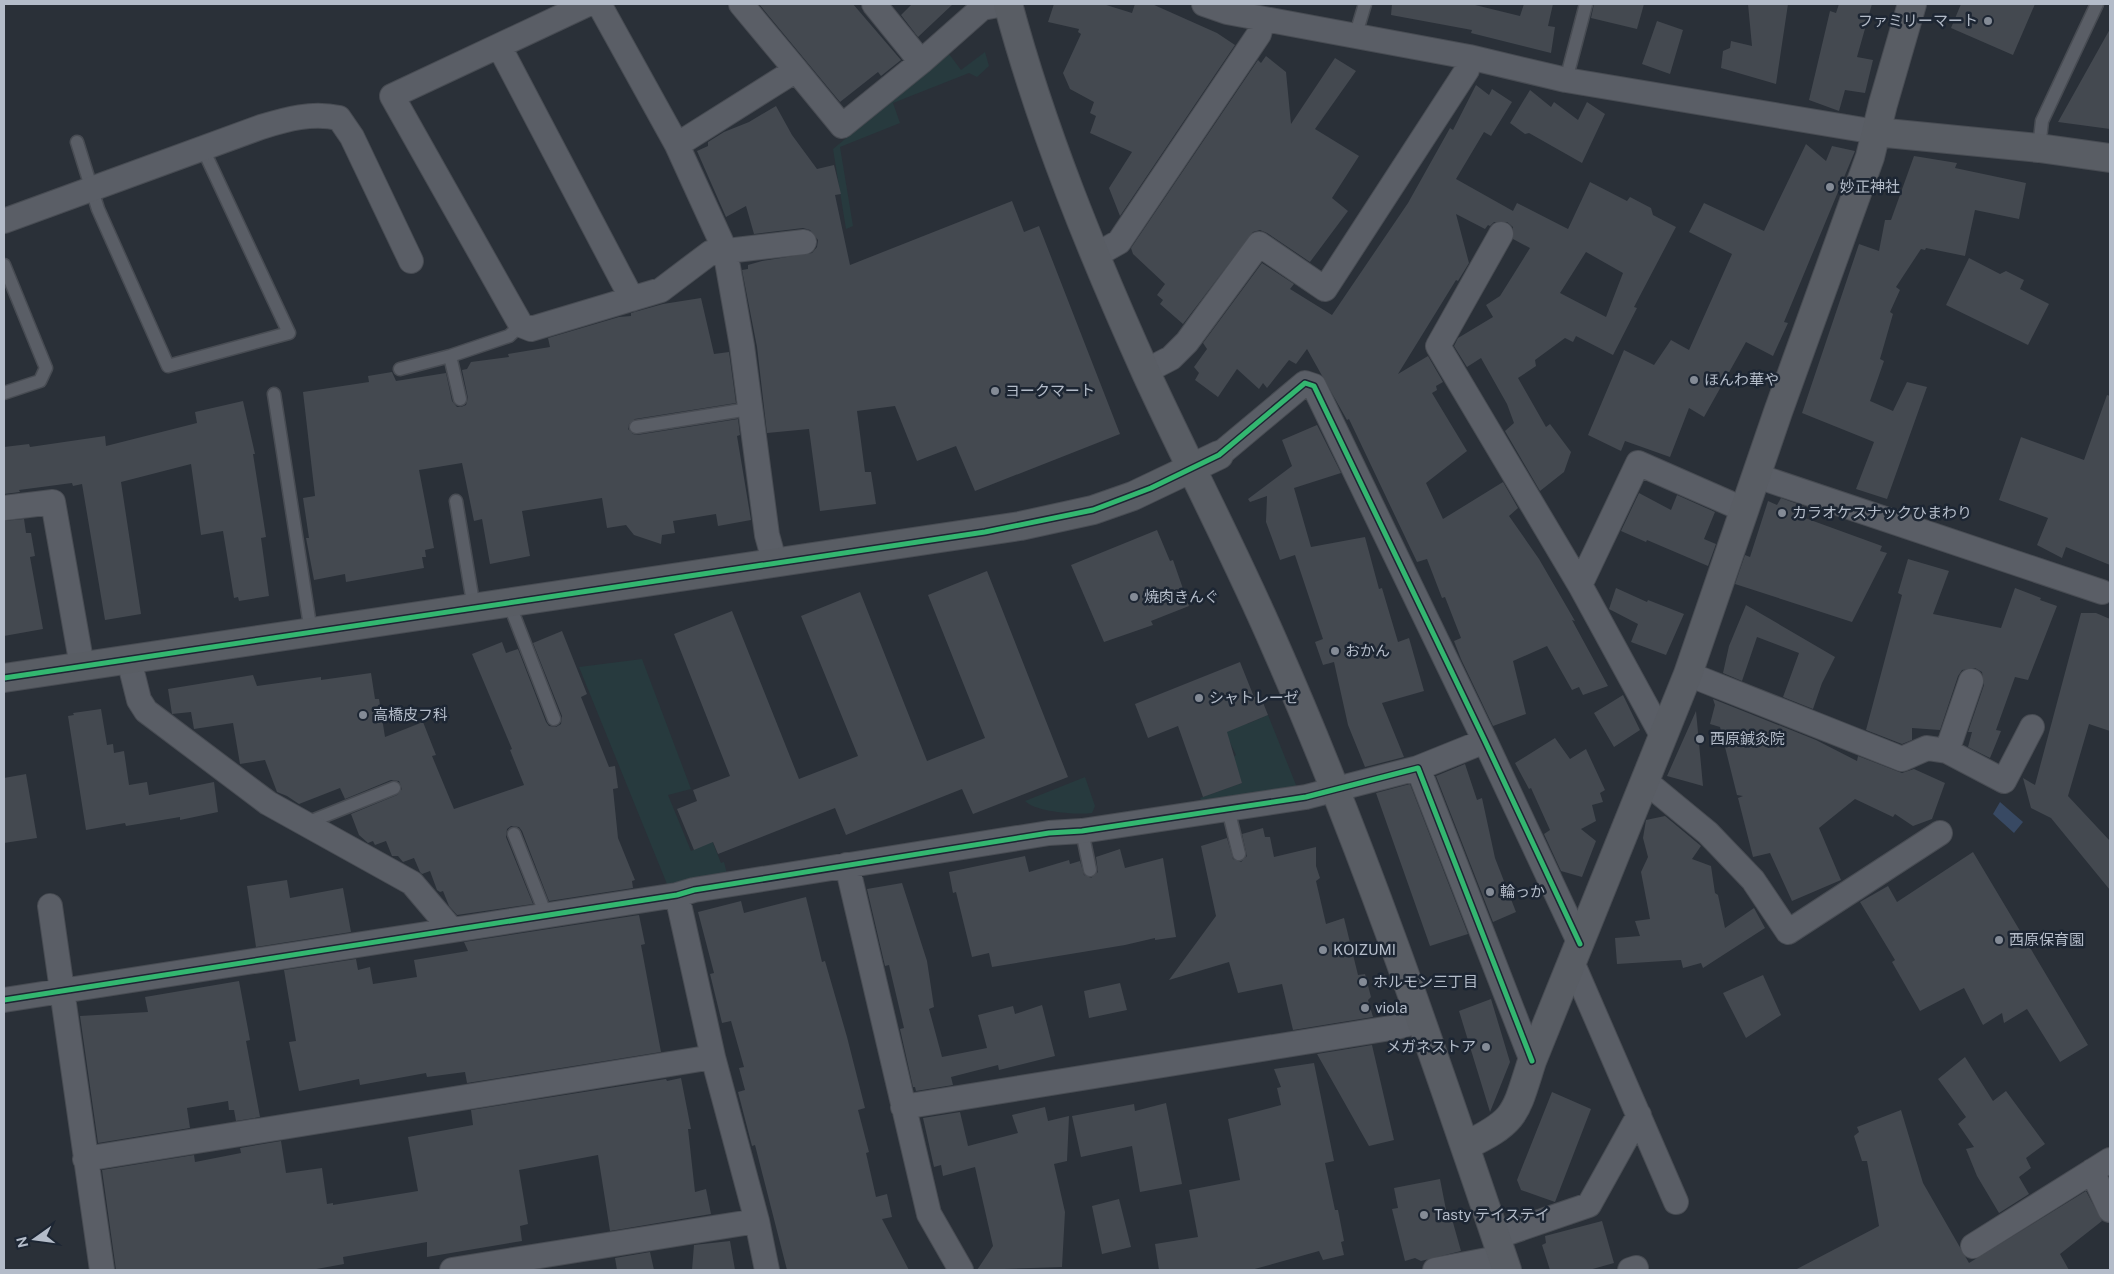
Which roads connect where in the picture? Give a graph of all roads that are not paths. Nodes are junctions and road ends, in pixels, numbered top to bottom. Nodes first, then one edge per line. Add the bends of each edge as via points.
1 (588, 4) edge
2 (599, 4) edge
3 (741, 4) edge
4 (874, 4) edge
5 (1006, 4) edge
6 (1204, 4) edge
7 (1365, 4) edge
8 (1586, 4) edge
9 (1912, 4) edge
10 (2097, 4) edge
11 (1229, 8) edge
12 (1263, 20) junction
13 (1355, 37) junction
14 (499, 46) junction
15 (1469, 57) junction
16 (921, 62) junction
17 (796, 70) junction
18 (1566, 80) junction
19 (1876, 132) junction
20 (77, 142) dead end
21 (677, 145) junction
22 (203, 148) junction
23 (2039, 148) junction
24 (2110, 158) edge
25 (92, 189) junction
26 (4, 221) edge
27 (1501, 234) dead end
28 (804, 242) dead end
29 (725, 250) junction
30 (1096, 255) junction
31 (411, 261) dead end
32 (4, 265) edge
33 (632, 299) junction
34 (521, 325) junction
35 (450, 356) junction
36 (400, 369) dead end
37 (1146, 371) junction
38 (4, 393) edge
39 (274, 394) dead end
40 (460, 399) dead end
41 (749, 408) junction
42 (636, 427) dead end
43 (1219, 455) joint
44 (1192, 467) junction
45 (1756, 476) junction
46 (456, 501) dead end
47 (4, 508) edge
48 (1745, 510) junction
49 (775, 564) junction
50 (1580, 585) junction
51 (2102, 592) dead end
52 (509, 603) junction
53 (474, 608) junction
54 (311, 632) junction
55 (128, 660) junction
56 (82, 666) junction
57 (1688, 674) junction
58 (4, 678) edge
59 (1971, 681) dead end
60 (554, 719) dead end
61 (2032, 727) dead end
62 (1663, 737) junction
63 (1485, 741) junction
64 (1947, 751) junction
65 (1418, 768) junction
66 (1645, 781) junction
67 (394, 788) dead end
68 (1335, 790) junction
69 (1228, 809) junction
70 (304, 824) junction
71 (1082, 831) junction
72 (1940, 833) dead end
73 (514, 834) dead end
74 (1239, 854) dead end
75 (847, 865) junction
76 (1090, 870) dead end
77 (677, 895) junction
78 (50, 906) dead end
79 (546, 915) junction
80 (451, 929) junction
81 (1576, 953) junction
82 (61, 991) junction
83 (4, 1000) edge
84 (1422, 1020) junction
85 (713, 1057) junction
86 (1532, 1062) junction
87 (904, 1107) junction
88 (1639, 1115) junction
89 (1465, 1146) junction
90 (85, 1159) junction
91 (2101, 1165) edge
92 (1676, 1202) dead end
93 (2110, 1210) edge
94 (757, 1221) junction
95 (1973, 1246) dead end
96 (1502, 1255) edge
97 (102, 1270) edge
98 (452, 1270) edge
99 (767, 1270) edge
100 (960, 1270) edge
101 (1435, 1270) edge

1 - 14 street
2 - 21 street
3 - 17 street
4 - 16 street
5 - 16 street via 982,8
5 - 30 street via 1042,120
6 - 11 street
7 - 13 lane
8 - 18 lane
9 - 19 street
10 - 23 lane via 2042,121
11 - 12 street
12 - 13 street
12 - 30 street via 1259,34 1118,242
13 - 15 street
14 - 33 street
14 - 34 street via 392,96
15 - 18 street
15 - 37 street via 1466,70 1325,290 1259,244 1187,342 1171,358
16 - 17 street via 842,126
17 - 21 street
18 - 19 street
19 - 23 street
19 - 45 street via 1870,157
20 - 25 lane
21 - 29 street
22 - 25 street
22 - 25 lane via 289,333 168,366
22 - 31 street via 294,117 324,114 340,118
23 - 24 street
25 - 26 street
27 - 50 street via 1438,346
28 - 29 street
29 - 33 street via 710,253 661,290
29 - 41 street
30 - 37 street
32 - 38 lane via 46,368 40,381
33 - 34 street via 532,329
34 - 35 lane via 510,336
35 - 36 lane
35 - 40 lane
37 - 44 street
39 - 54 lane
41 - 42 lane
41 - 49 street via 767,535
43 - 44 street
43 - 63 street via 1305,383 1314,386
44 - 49 street via 1133,496 1070,516
44 - 68 street via 1250,589
45 - 48 street
45 - 51 street
46 - 53 lane
47 - 56 street via 53,502
48 - 50 street via 1638,463
48 - 57 street
49 - 52 street
50 - 62 street
52 - 53 street
52 - 60 lane
53 - 54 street
54 - 55 street
55 - 56 street
55 - 70 street via 139,700 146,711 268,803
56 - 58 street
57 - 62 street
57 - 64 street via 1902,759 1927,748
59 - 64 street
61 - 64 street via 2004,781
62 - 66 street
63 - 65 street
63 - 81 street
65 - 68 street
65 - 86 street
66 - 72 street via 1708,833 1753,880 1788,932
66 - 81 street
67 - 70 lane
68 - 69 street
68 - 84 street
69 - 71 street
69 - 74 lane
70 - 80 street via 412,883
71 - 75 street via 1049,833
71 - 76 lane
73 - 79 lane
75 - 77 street
75 - 87 street
77 - 79 street
77 - 85 street
78 - 82 street
79 - 80 street
80 - 82 street
81 - 86 street
81 - 88 street
82 - 83 street
82 - 90 street
84 - 87 street via 1397,1027
84 - 89 street
85 - 90 street
85 - 94 street
86 - 89 street via 1517,1108 1508,1122
87 - 100 street via 929,1214
88 - 92 street
88 - 96 street via 1589,1205
89 - 96 street
90 - 97 street
91 - 93 street
91 - 95 street
94 - 98 street
94 - 99 street
96 - 101 street

